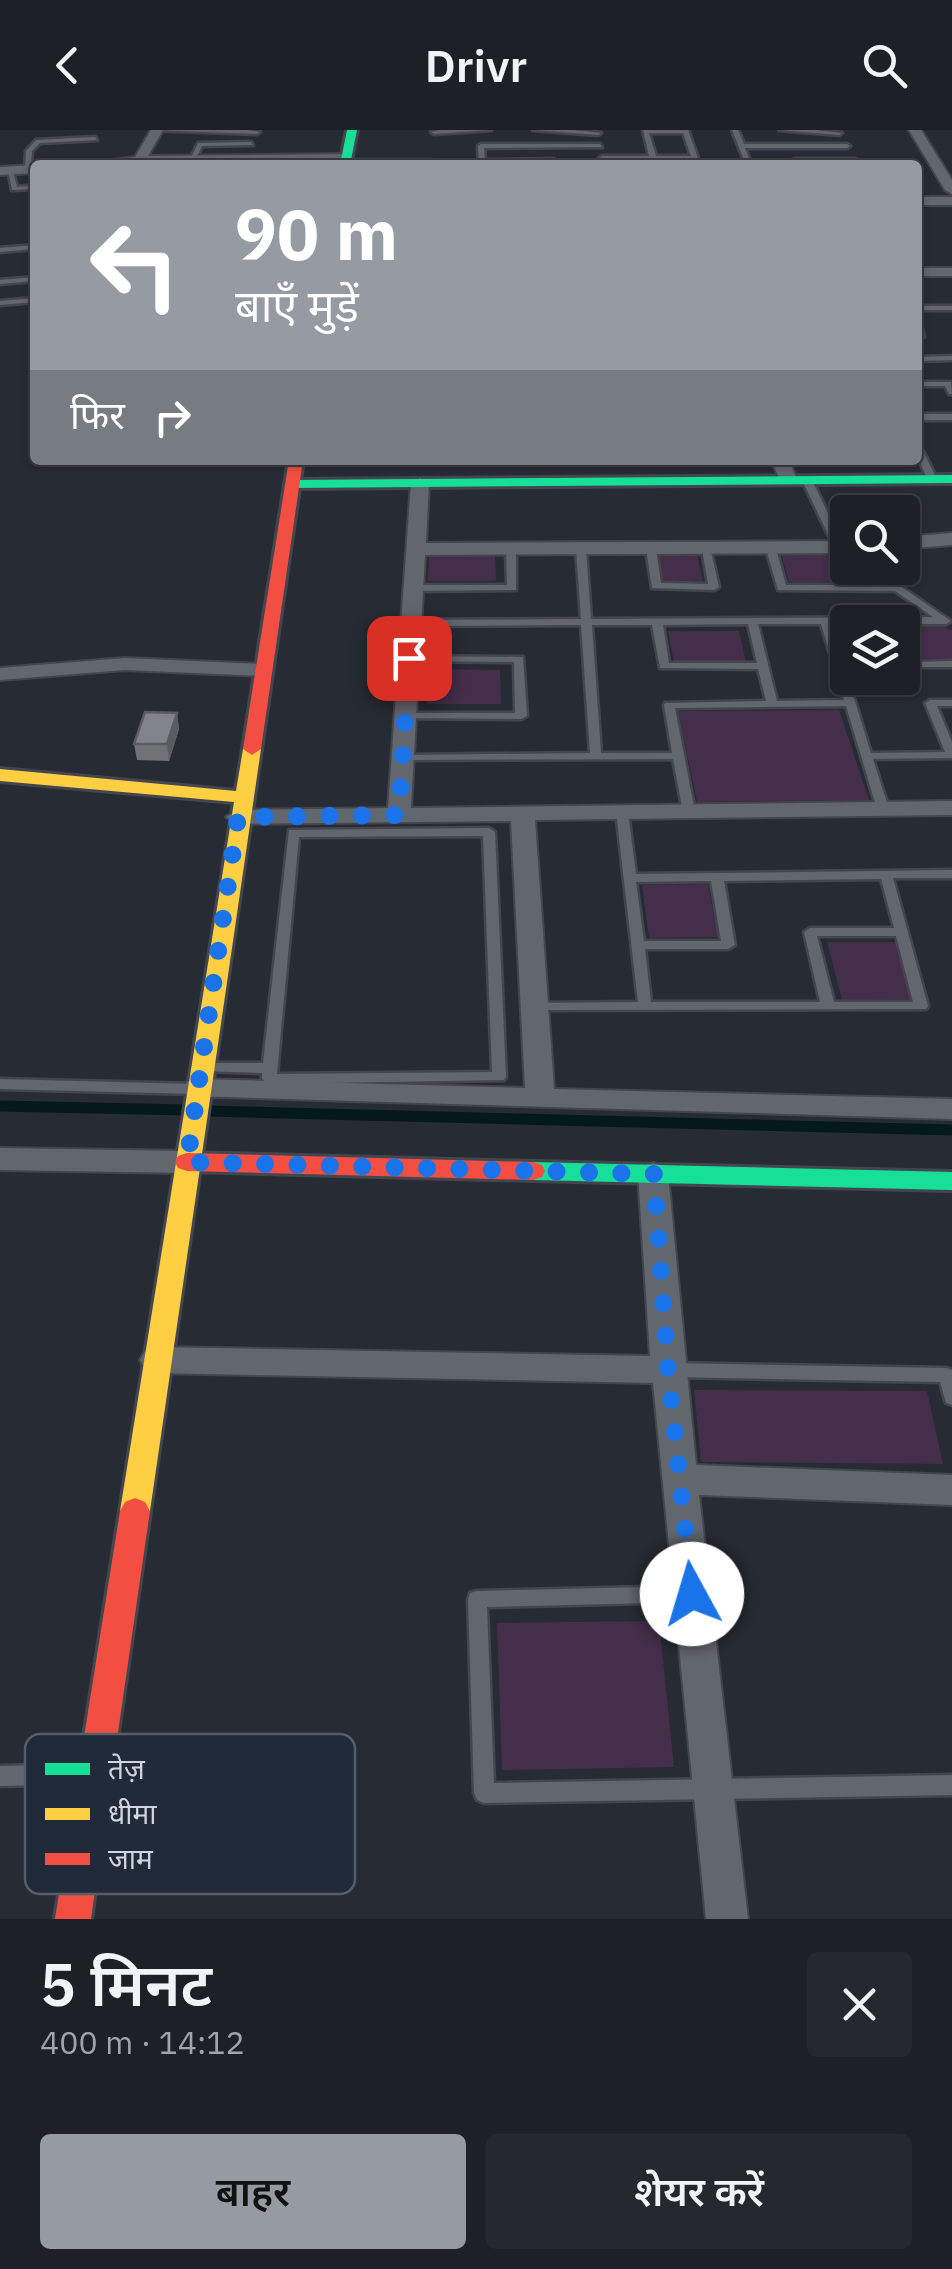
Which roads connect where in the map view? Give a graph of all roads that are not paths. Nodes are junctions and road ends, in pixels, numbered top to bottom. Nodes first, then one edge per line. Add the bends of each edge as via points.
1 (101, 130) edge
2 (157, 130) edge
3 (352, 130) edge
4 (488, 130) edge
5 (536, 130) edge
6 (735, 130) edge
7 (782, 130) edge
8 (915, 130) edge
9 (257, 131) edge
10 (434, 131) edge
11 (598, 131) edge
12 (686, 131) edge
13 (838, 131) edge
14 (600, 146) junction
15 (741, 146) junction
16 (847, 146) junction
17 (250, 157) edge
18 (653, 158) junction
19 (30, 160) edge
20 (142, 160) edge
21 (193, 160) edge
22 (308, 160) edge
23 (346, 160) edge
24 (432, 160) edge
25 (482, 160) edge
26 (603, 160) edge
27 (620, 160) edge
28 (747, 160) edge
29 (854, 160) edge
30 (30, 169) edge
31 (5, 171) edge
32 (30, 187) edge
33 (951, 190) edge
34 (922, 200) edge
35 (30, 247) edge
36 (0, 250) edge
37 (922, 272) edge
38 (952, 272) edge
39 (30, 279) edge
40 (0, 282) edge
41 (30, 300) edge
42 (0, 303) edge
43 (922, 308) edge
44 (952, 308) edge
45 (922, 358) edge
46 (952, 358) edge
47 (922, 384) edge
48 (952, 392) edge
49 (922, 417) edge
50 (952, 417) edge
51 (922, 453) edge
52 (294, 472) edge
53 (791, 473) edge
54 (946, 480) edge
55 (420, 482) junction
56 (830, 528) edge
57 (952, 539) edge
58 (920, 542) edge
59 (416, 548) junction
60 (511, 548) junction
61 (582, 548) junction
62 (707, 548) junction
63 (771, 548) junction
64 (651, 549) junction
65 (830, 549) edge
66 (894, 585) edge
67 (414, 588) junction
68 (898, 588) junction
69 (752, 621) junction
70 (826, 621) junction
71 (830, 621) edge
72 (587, 622) junction
73 (657, 622) junction
74 (411, 623) junction
75 (948, 623) edge
76 (920, 624) edge
77 (409, 658) junction
78 (920, 664) edge
79 (952, 664) edge
80 (763, 666) junction
81 (262, 670) junction
82 (0, 674) edge
83 (850, 703) junction
84 (952, 703) edge
85 (772, 704) junction
86 (405, 716) junction
87 (678, 756) junction
88 (866, 756) junction
89 (596, 757) junction
90 (402, 758) junction
91 (0, 775) edge
92 (240, 807) junction
93 (952, 808) edge
94 (883, 809) junction
95 (622, 812) junction
96 (689, 812) junction
97 (523, 814) junction
98 (399, 815) junction
99 (952, 874) edge
100 (886, 875) junction
101 (629, 878) junction
102 (717, 878) junction
103 (901, 932) junction
104 (638, 945) junction
105 (828, 1006) junction
106 (535, 1007) junction
107 (645, 1007) junction
108 (270, 1068) junction
109 (0, 1084) edge
110 (197, 1095) junction
111 (540, 1098) junction
112 (952, 1110) edge
113 (0, 1158) edge
114 (187, 1162) junction
115 (654, 1174) junction
116 (952, 1181) edge
117 (157, 1360) junction
118 (668, 1370) junction
119 (952, 1398) edge
120 (680, 1479) junction
121 (952, 1490) edge
122 (692, 1594) junction
123 (101, 1734) edge
124 (25, 1775) edge
125 (0, 1776) edge
126 (952, 1786) edge
127 (712, 1788) junction
128 (76, 1894) edge
129 (72, 1919) edge
130 (727, 1919) edge

1 - 19 lane via 90,146 29,151
2 - 9 lane
2 - 20 street
3 - 23 street
4 - 10 lane
5 - 11 lane
6 - 15 lane
7 - 13 lane
8 - 33 street
9 - 17 lane
10 - 24 lane
11 - 14 lane
12 - 18 lane via 645,132
12 - 18 lane via 695,158
13 - 16 lane
14 - 25 lane via 481,146
14 - 26 lane
15 - 16 lane
15 - 28 lane
16 - 29 lane
17 - 21 street
17 - 22 street
18 - 27 lane
30 - 31 street
31 - 32 lane via 14,189
33 - 34 street
35 - 36 lane
37 - 38 street
39 - 40 lane
41 - 42 lane
43 - 44 lane
45 - 46 lane
47 - 48 lane via 948,384
49 - 50 lane
51 - 54 lane
52 - 55 street
52 - 81 street
53 - 54 street
53 - 55 street
53 - 56 lane
55 - 59 street
57 - 58 street
59 - 60 street
59 - 67 street
60 - 61 street
60 - 67 lane via 512,588
61 - 64 street
61 - 72 lane
62 - 63 street
62 - 64 street
62 - 64 lane via 714,587 656,586
63 - 65 street
63 - 68 lane via 782,588
66 - 68 lane
67 - 74 street
68 - 75 lane
69 - 70 lane
69 - 73 lane
69 - 80 lane
70 - 71 lane
70 - 83 lane
72 - 73 lane
72 - 74 lane
72 - 89 lane
73 - 80 lane via 664,666
74 - 77 street
75 - 76 lane
77 - 86 street
77 - 86 lane via 520,659 521,716
78 - 79 lane
80 - 85 lane
81 - 82 street via 125,664
81 - 92 street
83 - 85 lane
83 - 88 lane
84 - 88 lane via 930,703 952,755
85 - 87 lane via 669,705
86 - 90 street
87 - 89 lane
87 - 96 lane
88 - 94 lane
89 - 90 lane
90 - 98 street
91 - 92 street
92 - 98 street
92 - 110 street
93 - 94 street
94 - 96 street
95 - 96 street
95 - 97 street
95 - 101 lane
97 - 98 street
97 - 106 street
99 - 100 lane
100 - 102 lane
100 - 103 lane
101 - 102 lane
101 - 104 lane
102 - 104 lane via 728,946
103 - 105 lane via 810,932
103 - 105 lane via 921,1006
104 - 107 lane
105 - 107 lane
106 - 107 lane
106 - 111 street
108 - 108 lane via 293,834 488,832 499,1077 269,1079
108 - 110 lane
109 - 110 lane
110 - 111 street
110 - 114 street
111 - 112 street
113 - 114 street
114 - 115 street
114 - 117 street
115 - 116 street
115 - 118 street
117 - 118 street
117 - 123 street
118 - 119 lane via 947,1375
118 - 120 street
120 - 121 street
120 - 122 street
122 - 127 street
122 - 127 lane via 477,1600 484,1793
124 - 125 lane
126 - 127 lane
127 - 130 street
128 - 129 street

